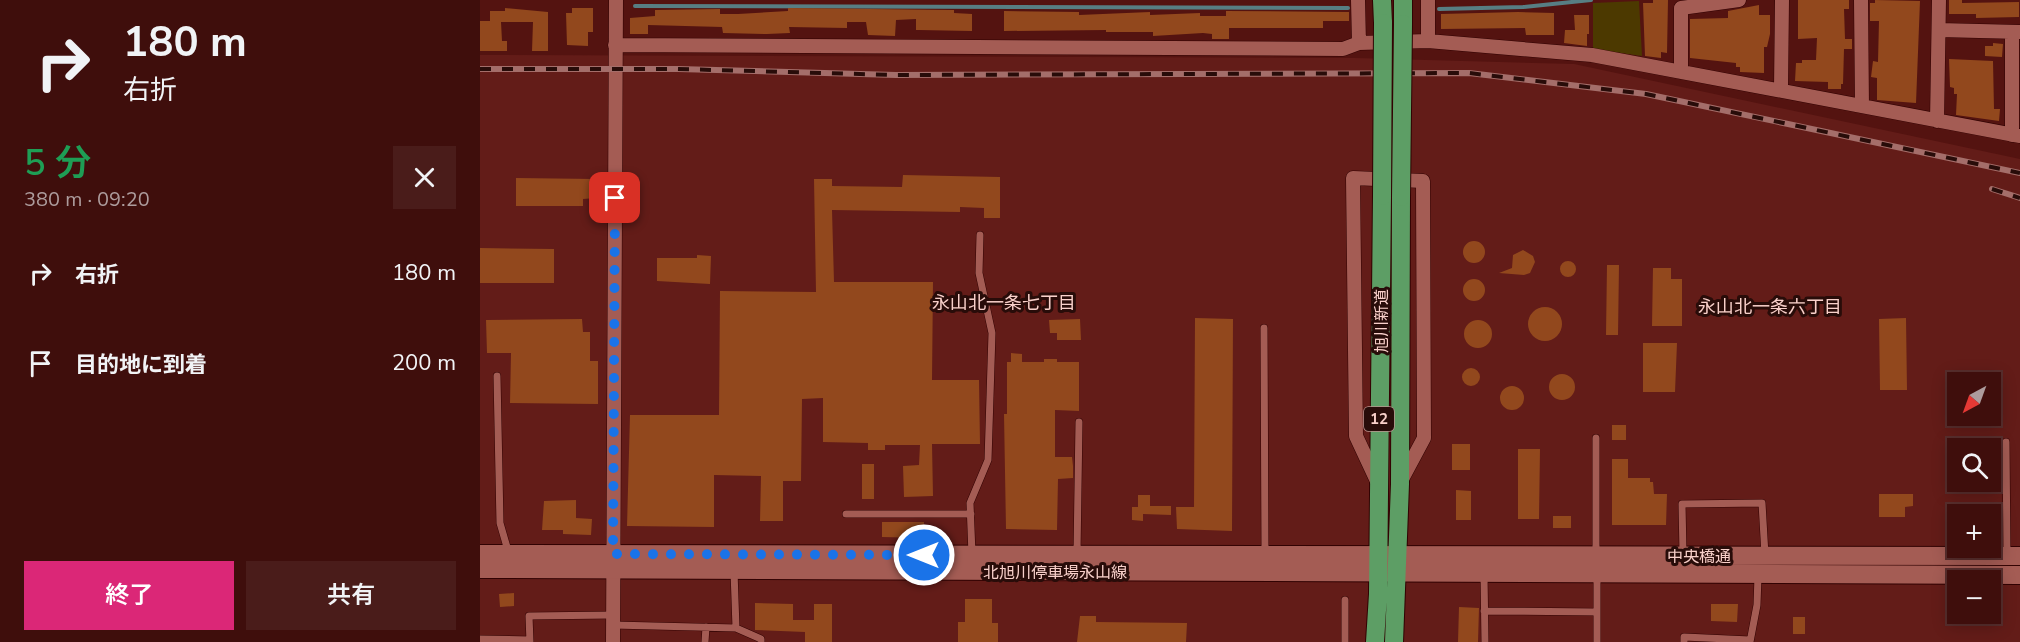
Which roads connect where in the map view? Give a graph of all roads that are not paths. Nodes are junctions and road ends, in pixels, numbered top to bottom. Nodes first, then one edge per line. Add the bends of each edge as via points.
1 (616, 0) edge
2 (1359, 0) edge
3 (1382, 0) edge
4 (1403, 0) edge
5 (1428, 0) edge
6 (1739, 0) edge
7 (1782, 0) edge
8 (1861, 0) edge
9 (1939, 0) edge
10 (1939, 30) junction
11 (2016, 32) edge
12 (1428, 40) junction
13 (1359, 43) junction
14 (615, 45) junction
15 (1681, 72) junction
16 (1780, 89) junction
17 (1862, 106) junction
18 (1937, 121) junction
19 (2016, 136) edge
20 (980, 235) dead end
21 (1264, 328) dead end
22 (497, 376) dead end
23 (1079, 422) dead end
24 (1596, 438) dead end
25 (2006, 442) dead end
26 (1378, 483) junction
27 (1400, 484) junction
28 (846, 514) dead end
29 (971, 514) junction
30 (480, 554) edge
31 (1077, 556) junction
32 (1265, 556) junction
33 (1683, 556) junction
34 (1765, 556) junction
35 (2013, 556) edge
36 (510, 559) junction
37 (613, 562) junction
38 (733, 563) junction
39 (973, 563) junction
40 (1173, 564) junction
41 (1378, 565) junction
42 (1397, 565) junction
43 (1597, 565) junction
44 (480, 569) edge
45 (1484, 574) junction
46 (1758, 574) junction
47 (2014, 575) edge
48 (1345, 600) dead end
49 (1484, 611) junction
50 (1597, 612) junction
51 (613, 620) junction
52 (706, 627) junction
53 (736, 628) junction
54 (480, 639) edge
55 (530, 641) edge
56 (1750, 641) edge
57 (613, 642) edge
58 (705, 642) edge
59 (761, 642) edge
60 (1345, 642) edge
61 (1375, 642) edge
62 (1394, 642) edge
63 (1485, 642) edge
64 (1597, 642) edge
65 (1684, 642) edge

1 - 14 street
2 - 13 street
3 - 26 highway, 旭川新道 / 12, bridge
4 - 27 highway, 旭川新道 / 12, bridge
5 - 12 street
6 - 15 street via 1682,8
7 - 16 street
8 - 17 street
9 - 10 street
10 - 11 street
10 - 18 street
11 - 19 street
12 - 13 street
12 - 15 street via 1592,55
13 - 14 street via 1343,49
14 - 37 street
15 - 16 street
16 - 17 street
17 - 18 street
18 - 19 street
20 - 29 lane via 979,273 992,333 988,460 970,503
21 - 32 lane
22 - 36 lane via 500,523
23 - 31 lane
24 - 43 lane
25 - 35 lane
26 - 27 street via 1356,436 1353,178 1423,181 1424,438
26 - 41 highway, 旭川新道 / 12
27 - 42 highway, 旭川新道 / 12
28 - 29 lane
29 - 39 lane
30 - 36 main road, 北旭川停車場永山線
31 - 39 main road, 北旭川停車場永山線
31 - 40 main road, 北旭川停車場永山線
32 - 40 main road, 北旭川停車場永山線
32 - 41 main road, 北旭川停車場永山線
33 - 34 main road, 中央橋通
33 - 34 lane via 1682,504 1762,503
33 - 43 main road, 中央橋通
34 - 35 main road, 中央橋通
34 - 46 lane
35 - 47 lane
36 - 37 main road, 北旭川停車場永山線
36 - 44 main road, 北旭川停車場永山線
37 - 38 main road, 北旭川停車場永山線
37 - 51 street
38 - 39 main road, 北旭川停車場永山線
38 - 53 lane
39 - 40 main road, 北旭川停車場永山線
40 - 41 main road, 北旭川停車場永山線
41 - 42 main road, 中央橋通
41 - 61 highway, 旭川新道 / 12
42 - 43 main road, 中央橋通
42 - 45 main road, 中央橋通
42 - 62 highway, 旭川新道 / 12
43 - 45 main road, 中央橋通
43 - 46 main road, 中央橋通
43 - 50 lane
45 - 49 lane
46 - 47 main road, 中央橋通
46 - 56 lane
48 - 60 lane
49 - 50 lane
49 - 63 lane
50 - 64 lane
51 - 52 lane
51 - 55 lane via 530,616
51 - 57 street
52 - 53 lane
52 - 58 lane
53 - 59 lane
54 - 55 lane
56 - 65 lane via 1684,637

